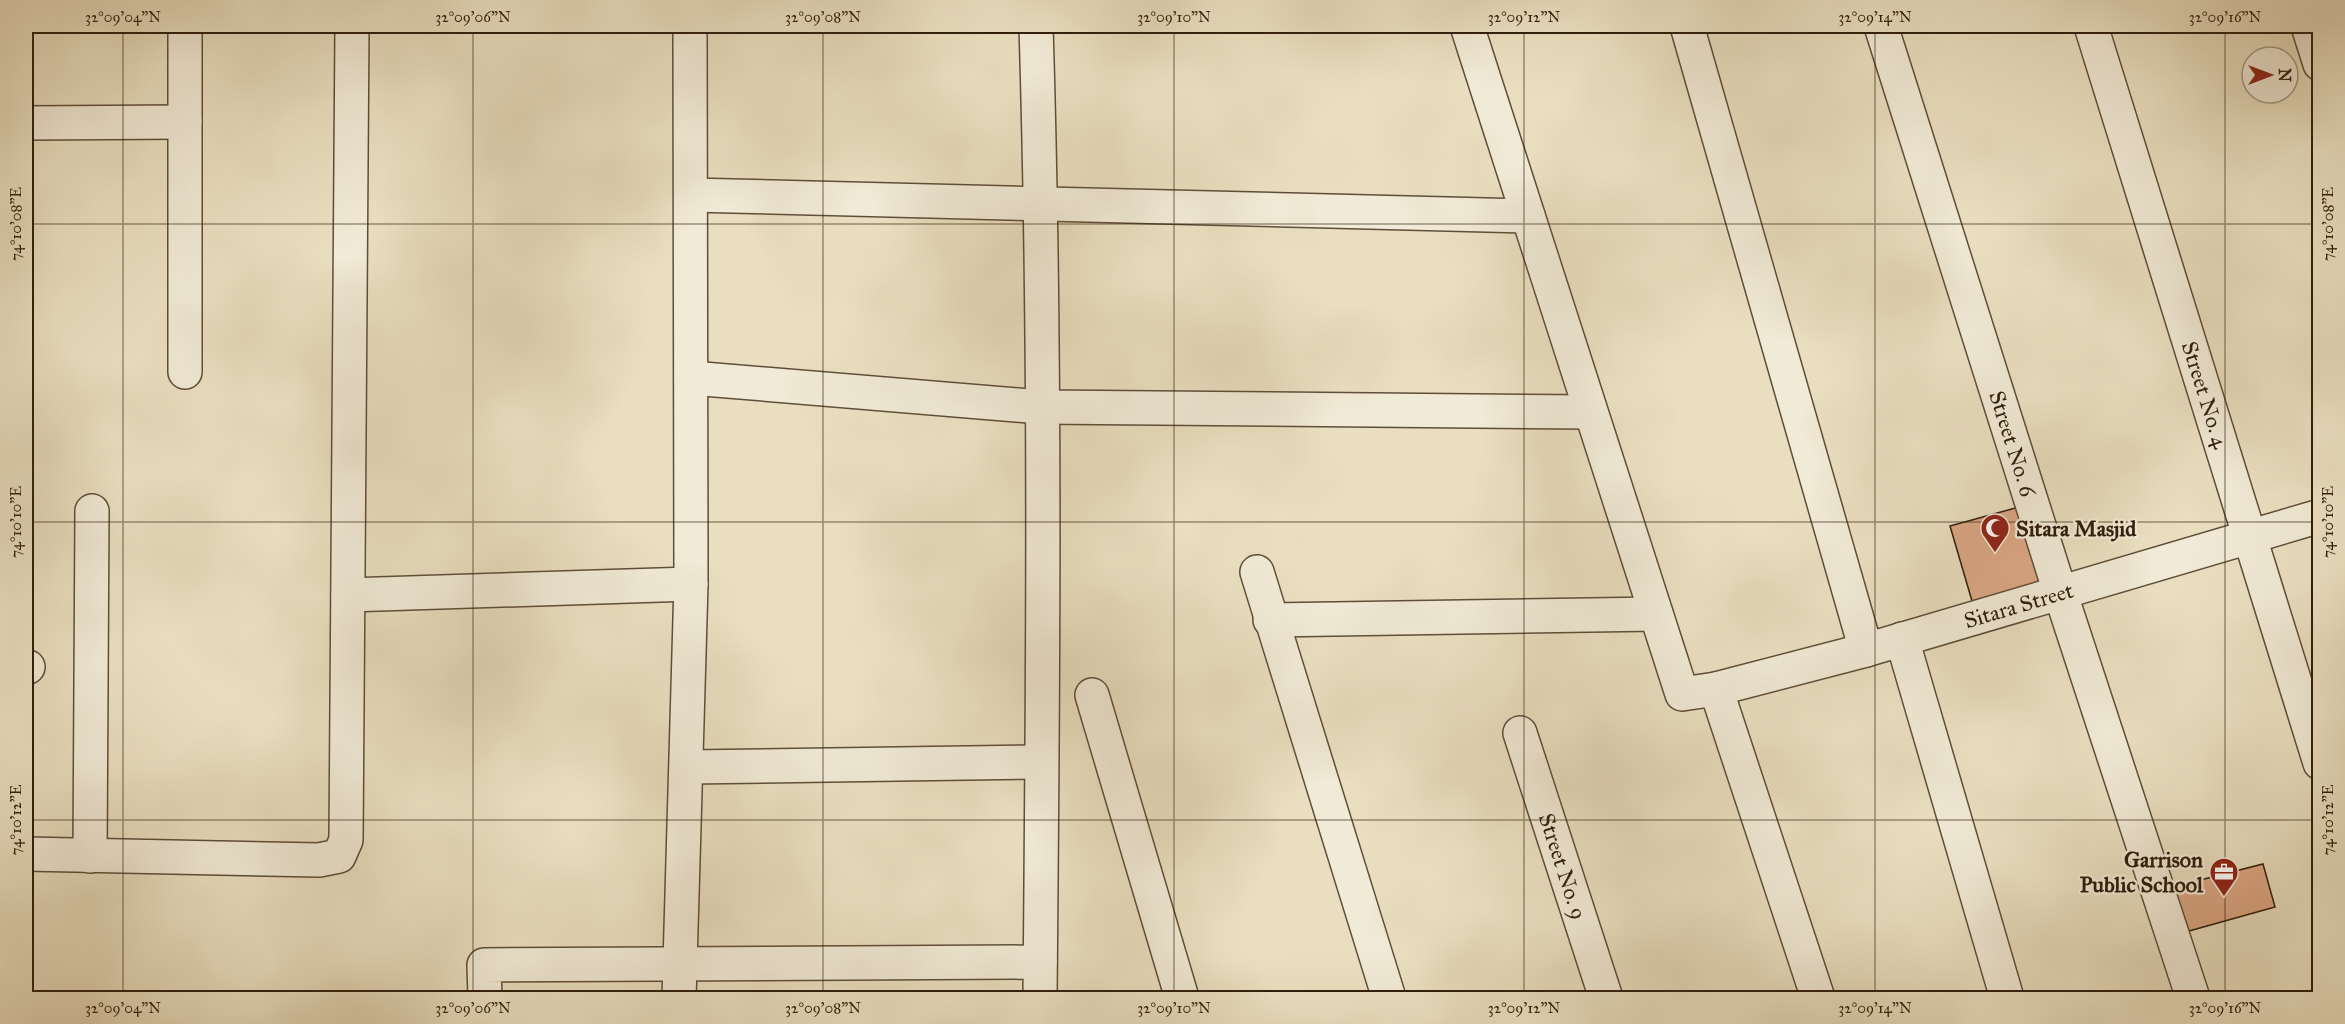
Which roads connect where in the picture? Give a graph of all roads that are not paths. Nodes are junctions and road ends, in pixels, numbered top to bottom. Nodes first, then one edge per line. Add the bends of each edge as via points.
1 (185, 26) edge
2 (352, 26) edge
3 (690, 26) edge
4 (1036, 26) edge
5 (1467, 26) edge
6 (1687, 26) edge
7 (1881, 26) edge
8 (2091, 26) edge
9 (2308, 26) edge
10 (2319, 64) edge
11 (185, 122) junction
12 (26, 123) edge
13 (691, 195) junction
14 (1041, 203) junction
15 (1528, 216) junction
16 (185, 372) dead end
17 (691, 378) junction
18 (1041, 407) junction
19 (1590, 412) junction
20 (92, 511) dead end
21 (2319, 516) edge
22 (2247, 536) junction
23 (1257, 572) dead end
24 (691, 584) junction
25 (2060, 592) junction
26 (348, 595) junction
27 (1656, 614) junction
28 (1270, 620) junction
29 (1902, 639) junction
30 (1866, 650) junction
31 (1716, 689) junction
32 (1092, 695) dead end
33 (1520, 733) dead end
34 (1041, 762) junction
35 (2319, 763) edge
36 (688, 767) junction
37 (26, 854) edge
38 (90, 856) junction
39 (679, 962) junction
40 (1040, 962) junction
41 (485, 999) edge
42 (679, 999) edge
43 (1040, 999) edge
44 (1182, 999) edge
45 (1389, 999) edge
46 (1606, 999) edge
47 (1818, 999) edge
48 (2007, 999) edge
49 (2193, 999) edge

1 - 11 street
2 - 26 street
3 - 13 street
4 - 14 street
5 - 15 street
6 - 30 street
7 - 25 street, Street No. 6
8 - 22 street, Street No. 4
9 - 10 street
11 - 12 street
11 - 16 street
13 - 14 street
13 - 17 street
14 - 15 street
14 - 18 street
15 - 19 street
17 - 18 street
17 - 24 street
18 - 19 street
18 - 34 street
19 - 27 street
20 - 38 street
21 - 22 street, Sitara Street
22 - 25 street, Sitara Street
22 - 35 street, Street No. 4
23 - 28 street
24 - 26 street
24 - 36 street
25 - 29 street, Sitara Street
25 - 49 street, Street No. 6
26 - 38 street via 346,840 339,856 319,860
27 - 28 street
27 - 31 street, Sitara Street via 1682,694
28 - 45 street
29 - 30 street, Sitara Street
29 - 48 street
30 - 31 street, Sitara Street
31 - 47 street
32 - 44 street
33 - 46 street, Street No. 9
34 - 36 street
34 - 40 street
36 - 39 street
37 - 38 street
39 - 40 street
39 - 41 street via 484,965
39 - 42 street
40 - 43 street

